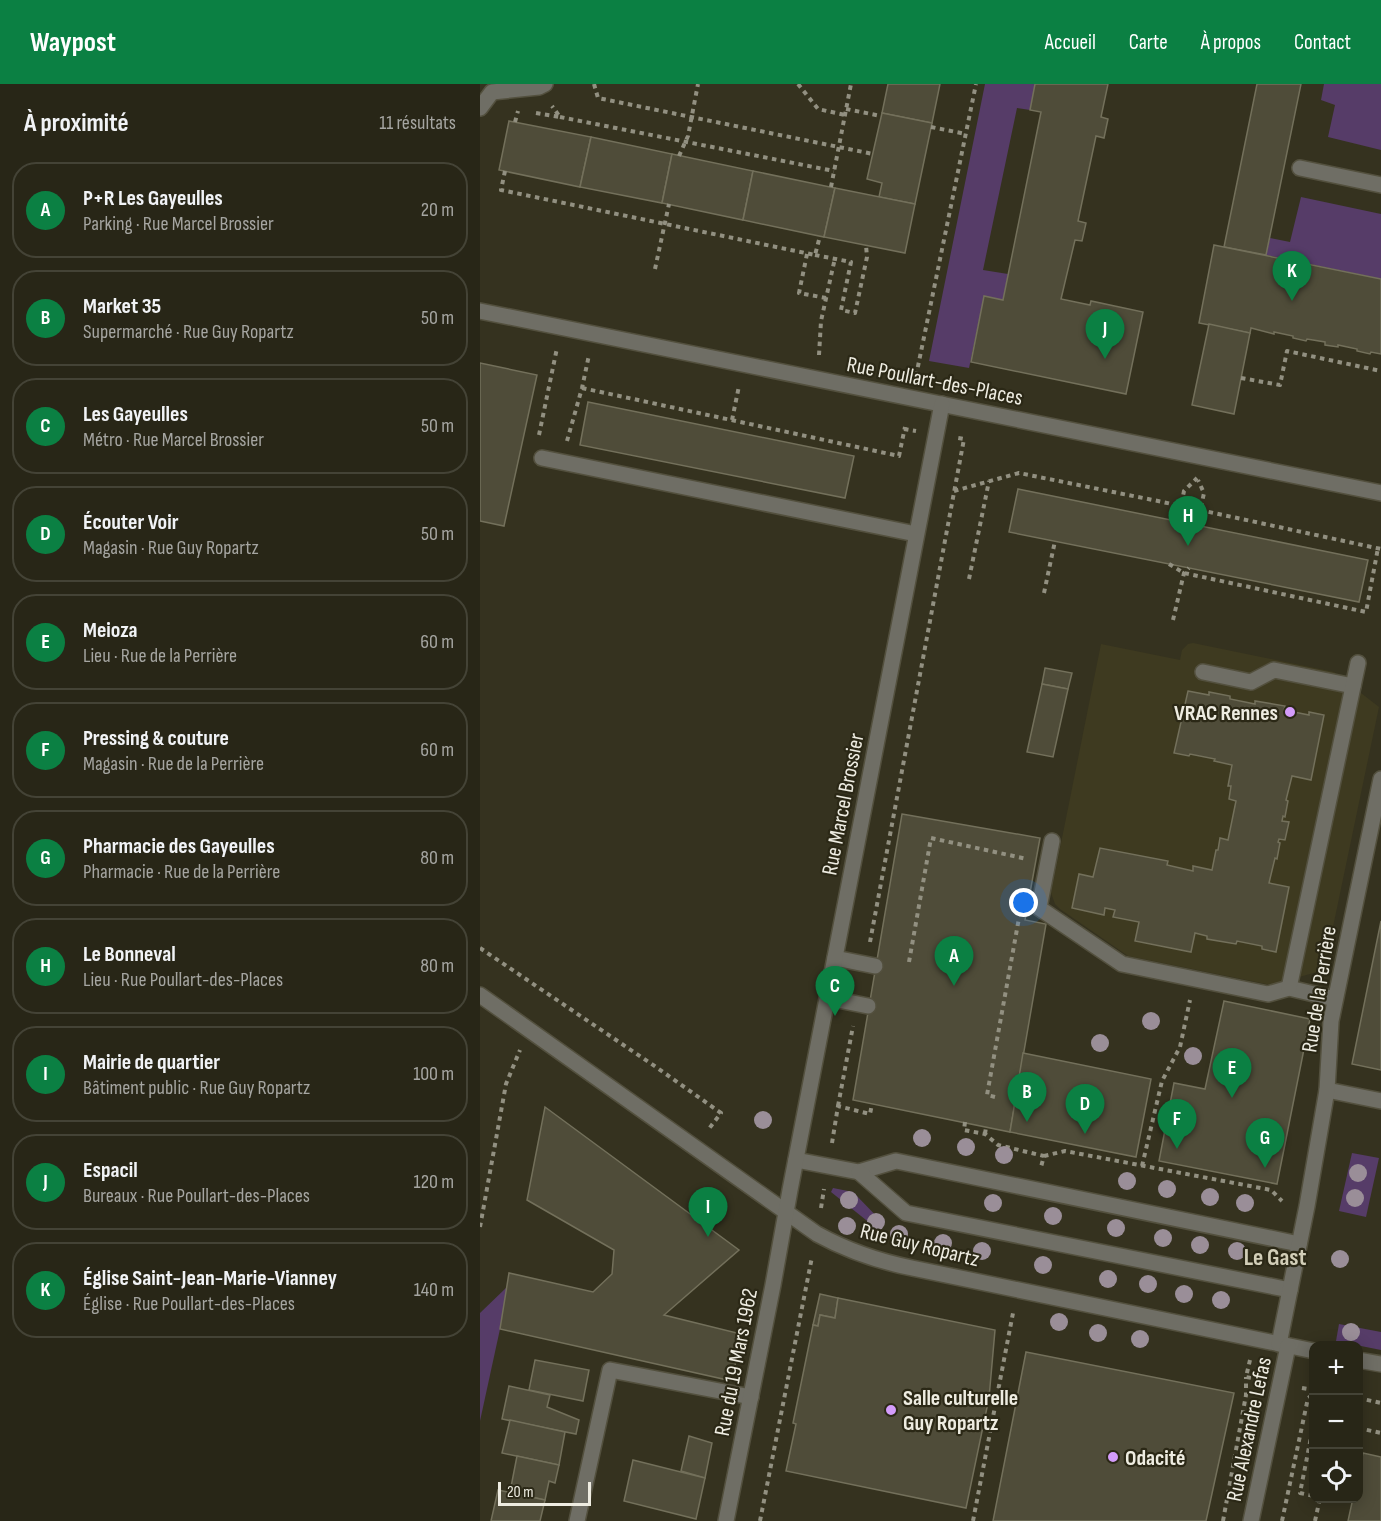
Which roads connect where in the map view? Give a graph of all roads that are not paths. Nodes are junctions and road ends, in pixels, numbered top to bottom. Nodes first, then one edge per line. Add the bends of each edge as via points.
1 (545, 84) edge
2 (480, 108) edge
3 (1300, 168) dead end
4 (1381, 185) edge
5 (480, 311) edge
6 (942, 404) junction
7 (540, 452) road end
8 (1381, 493) edge
9 (916, 534) junction
10 (1358, 663) dead end
11 (1203, 672) dead end
12 (1353, 686) junction
13 (1381, 778) edge
14 (1052, 841) dead end
15 (836, 958) junction
16 (870, 965) road end
17 (1289, 988) junction
18 (480, 996) edge
19 (828, 999) junction
20 (1335, 999) junction
21 (863, 1005) road end
22 (1327, 1090) junction
23 (1381, 1101) edge
24 (796, 1160) junction
25 (859, 1172) junction
26 (786, 1212) junction
27 (1299, 1244) junction
28 (1290, 1290) junction
29 (1284, 1345) junction
30 (1309, 1350) edge
31 (1363, 1361) edge
32 (1381, 1364) edge
33 (751, 1397) junction
34 (577, 1521) edge
35 (726, 1521) edge
36 (1251, 1521) edge

1 - 2 street via 492,92
3 - 4 street
5 - 6 street, Rue Poullart-des-Places
6 - 8 street, Rue Poullart-des-Places
6 - 9 street, Rue Marcel Brossier
7 - 9 street via 560,463
9 - 15 street, Rue Marcel Brossier
10 - 12 street
11 - 12 street via 1251,682 1274,670
12 - 17 street
13 - 20 street, Rue de la Perrière
14 - 17 street via 1040,908 1122,964 1268,994
15 - 16 street
15 - 19 street, Rue Marcel Brossier
17 - 20 street
18 - 26 street, Rue Guy Ropartz
19 - 21 street
19 - 24 street, Rue Marcel Brossier
20 - 22 street, Rue de la Perrière
22 - 23 street
22 - 27 street, Rue de la Perrière
24 - 25 street
24 - 26 street, Rue Marcel Brossier
25 - 27 street via 896,1161
25 - 28 street via 906,1214
26 - 29 street, Rue Guy Ropartz via 836,1245 887,1263
26 - 33 street, Rue du 19 Mars 1962
27 - 28 street, Rue de la Perrière
28 - 29 street, Rue Alexandre Lefas
29 - 30 street, Rue Guy Ropartz
29 - 36 street, Rue Alexandre Lefas
31 - 32 street
33 - 34 street via 610,1370
33 - 35 street, Rue du 19 Mars 1962

